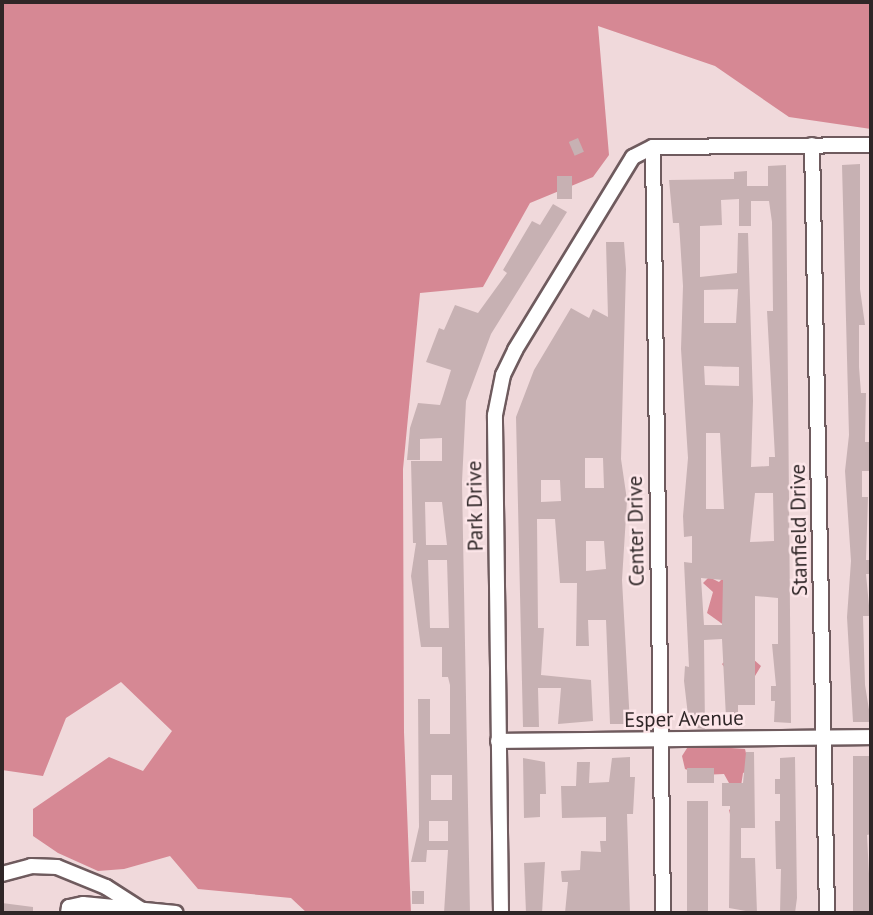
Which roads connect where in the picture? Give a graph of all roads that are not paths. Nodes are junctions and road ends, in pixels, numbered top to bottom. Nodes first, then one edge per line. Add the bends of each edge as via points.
1 (813, 145) junction
2 (871, 145) edge
3 (653, 148) junction
4 (871, 737) edge
5 (824, 738) junction
6 (498, 741) junction
7 (660, 741) junction
8 (2, 874) edge
9 (142, 910) junction
10 (68, 913) edge
11 (176, 913) edge
12 (501, 913) edge
13 (663, 913) edge
14 (827, 913) edge

1 - 2 street
1 - 3 street
1 - 5 street, Stanfield Drive
3 - 6 street, Park Drive via 633,157 503,375 495,415
3 - 7 street, Center Drive
4 - 5 street, Esper Avenue
5 - 7 street, Esper Avenue
5 - 14 street, Stanfield Drive
6 - 7 street, Esper Avenue
6 - 12 street, Park Drive
7 - 13 street, Center Drive
8 - 9 street via 31,866 57,867 106,887
9 - 10 street via 82,904 69,906
9 - 11 street

